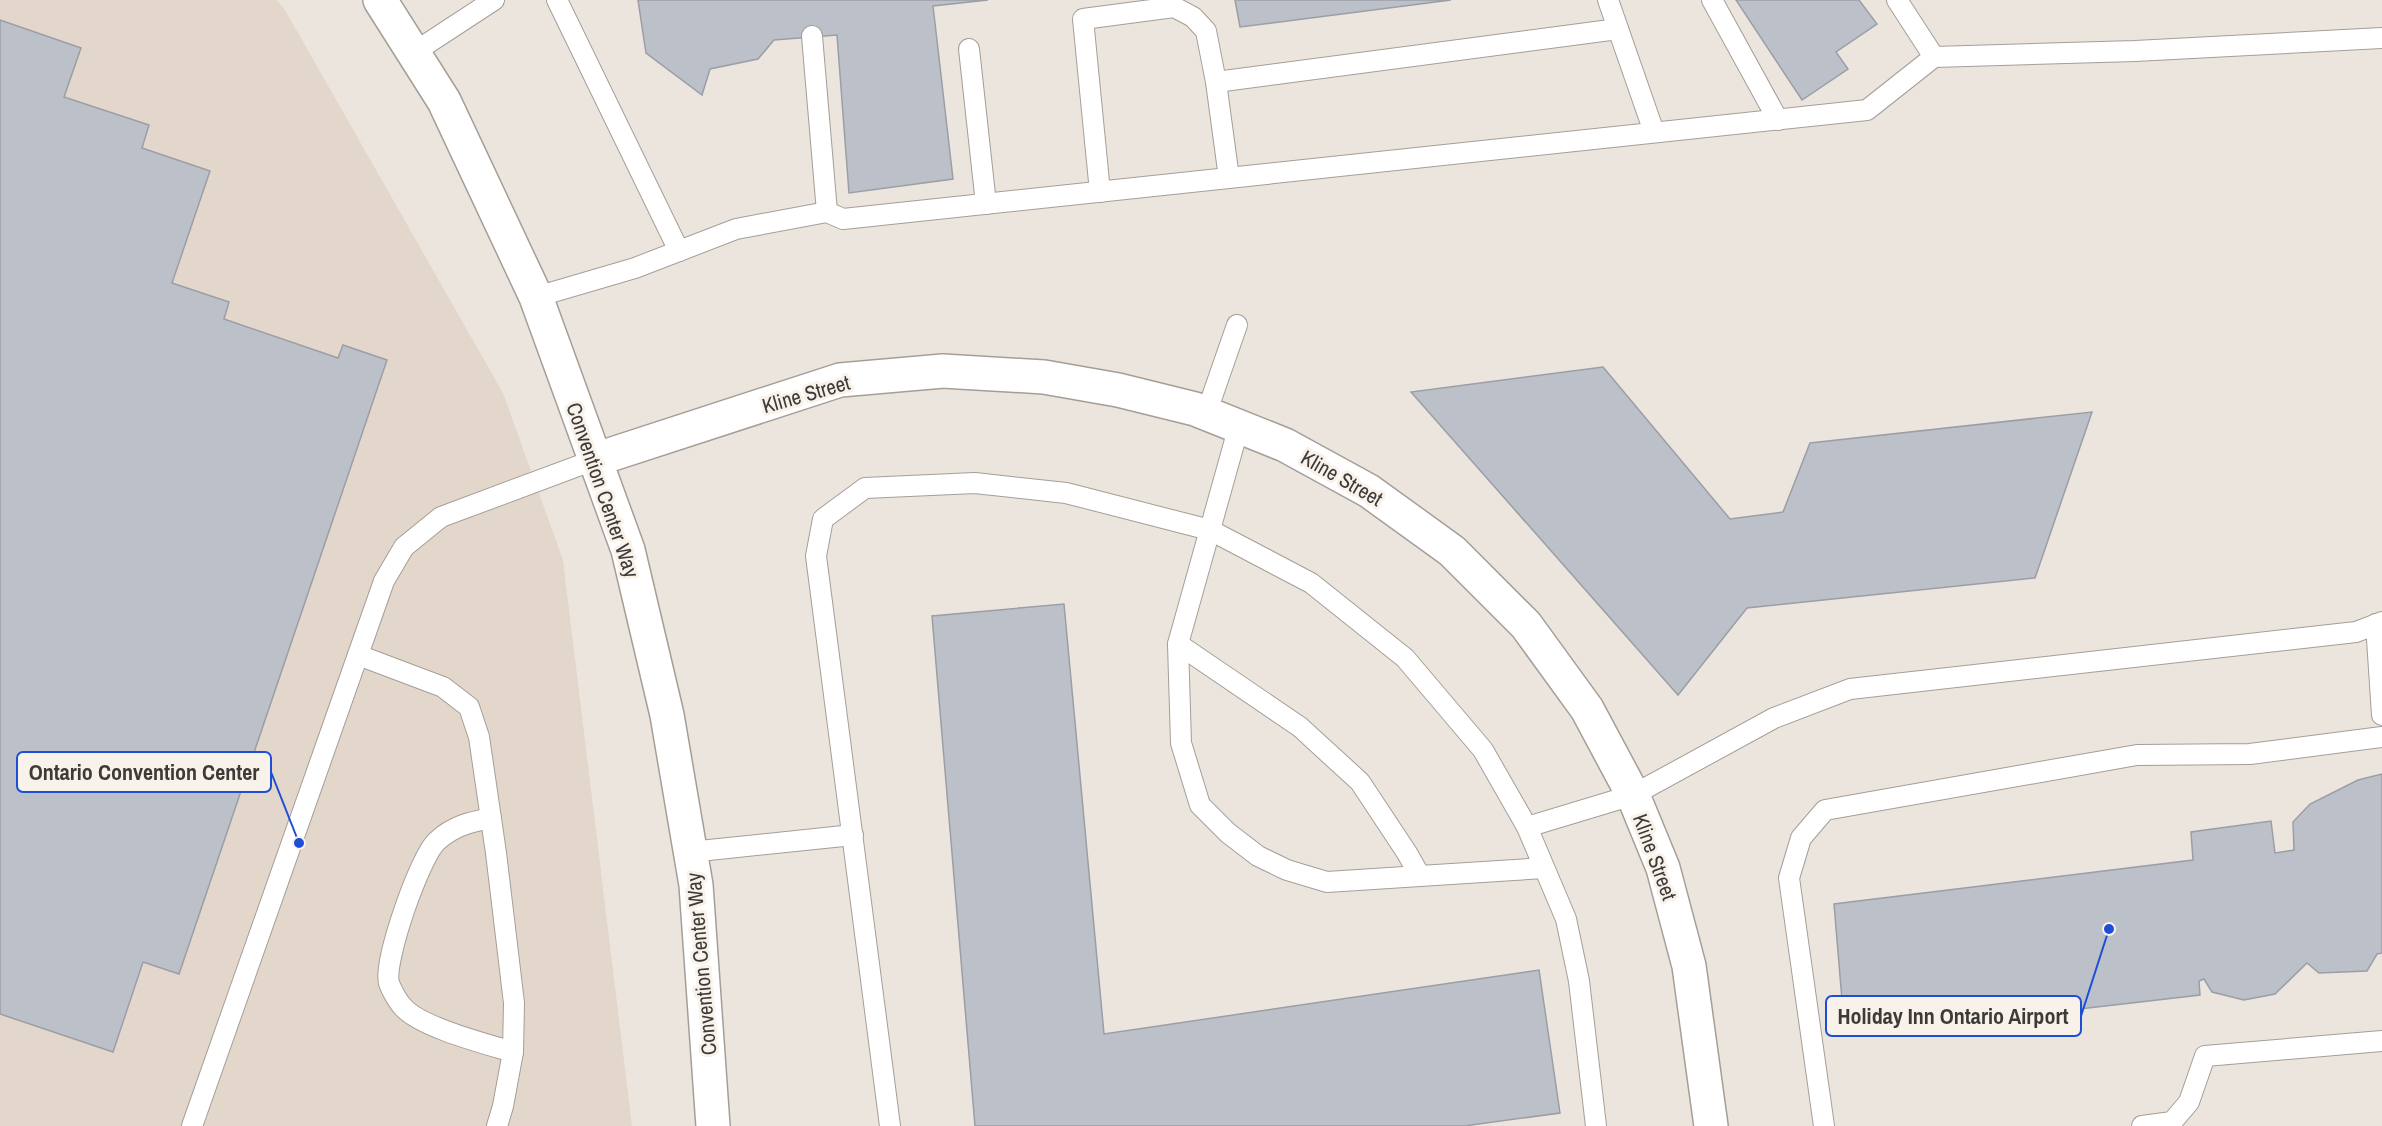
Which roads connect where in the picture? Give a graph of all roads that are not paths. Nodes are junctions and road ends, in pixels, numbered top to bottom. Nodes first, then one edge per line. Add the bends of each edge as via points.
1 (380, 0) edge
2 (494, 0) edge
3 (557, 0) edge
4 (1608, 0) edge
5 (1712, 0) edge
6 (1897, 0) edge
7 (1618, 29) junction
8 (812, 36) dead end
9 (2382, 38) edge
10 (969, 49) dead end
11 (413, 53) junction
12 (1934, 57) junction
13 (1216, 82) junction
14 (1778, 120) junction
15 (1654, 132) junction
16 (1229, 178) junction
17 (1100, 192) junction
18 (986, 204) junction
19 (827, 212) junction
20 (679, 251) junction
21 (536, 297) junction
22 (1237, 325) dead end
23 (1206, 414) junction
24 (1239, 426) junction
25 (594, 460) junction
26 (1210, 530) junction
27 (2379, 623) edge
28 (1178, 644) junction
29 (358, 655) junction
30 (2382, 715) edge
31 (2382, 737) edge
32 (1633, 795) junction
33 (491, 818) junction
34 (1527, 827) junction
35 (853, 835) junction
36 (690, 852) junction
37 (1544, 868) junction
38 (1419, 876) junction
39 (2382, 1041) edge
40 (513, 1053) junction
41 (192, 1126) edge
42 (497, 1126) edge
43 (713, 1126) edge
44 (890, 1126) edge
45 (1596, 1126) edge
46 (1711, 1126) edge
47 (1824, 1126) edge
48 (2142, 1126) edge

1 - 11 street, Convention Center Way
2 - 11 lane
3 - 20 lane
4 - 7 lane
5 - 14 lane
6 - 12 lane
7 - 13 lane
7 - 15 lane
8 - 19 lane
9 - 12 lane
10 - 18 lane
11 - 21 street, Convention Center Way via 444,101
12 - 14 lane via 1867,110
13 - 16 lane
13 - 17 lane via 1206,32 1193,17 1174,7 1083,19
14 - 15 lane
15 - 16 lane
16 - 17 lane
17 - 18 lane
18 - 19 lane via 843,219
19 - 20 lane via 736,229
20 - 21 lane
21 - 25 street, Convention Center Way
22 - 23 lane
23 - 24 street, Kline Street
23 - 25 street, Kline Street via 1118,390 1044,377 943,371 840,380
24 - 26 lane
24 - 32 street, Kline Street via 1285,445 1370,491 1452,552 1526,624 1587,709
25 - 29 lane via 441,517 404,546 384,581
25 - 36 street, Convention Center Way via 630,561 667,715
26 - 28 lane
26 - 34 lane via 1311,583 1405,658 1483,750
26 - 35 lane via 1066,493 975,483 865,488 823,519 816,556
27 - 30 lane
27 - 32 lane via 2356,632 1850,689 1774,718
28 - 38 lane via 1300,727 1360,782
28 - 38 lane via 1181,743 1200,805 1228,833 1258,856 1327,882
29 - 33 lane via 443,687 469,707 479,737
29 - 41 lane
31 - 47 lane via 2250,754 2137,755 1825,810 1801,838 1789,878
32 - 34 lane
32 - 46 street, Kline Street via 1663,868 1689,966
33 - 40 lane via 513,1003
33 - 40 lane via 459,825 435,842 418,873 390,957 389,982 403,1008 437,1028
34 - 37 lane
35 - 36 lane
35 - 44 lane
36 - 43 street, Convention Center Way via 696,885
37 - 38 lane
37 - 45 lane via 1566,918 1579,981
39 - 48 lane via 2205,1056 2189,1102 2172,1122
40 - 42 lane

